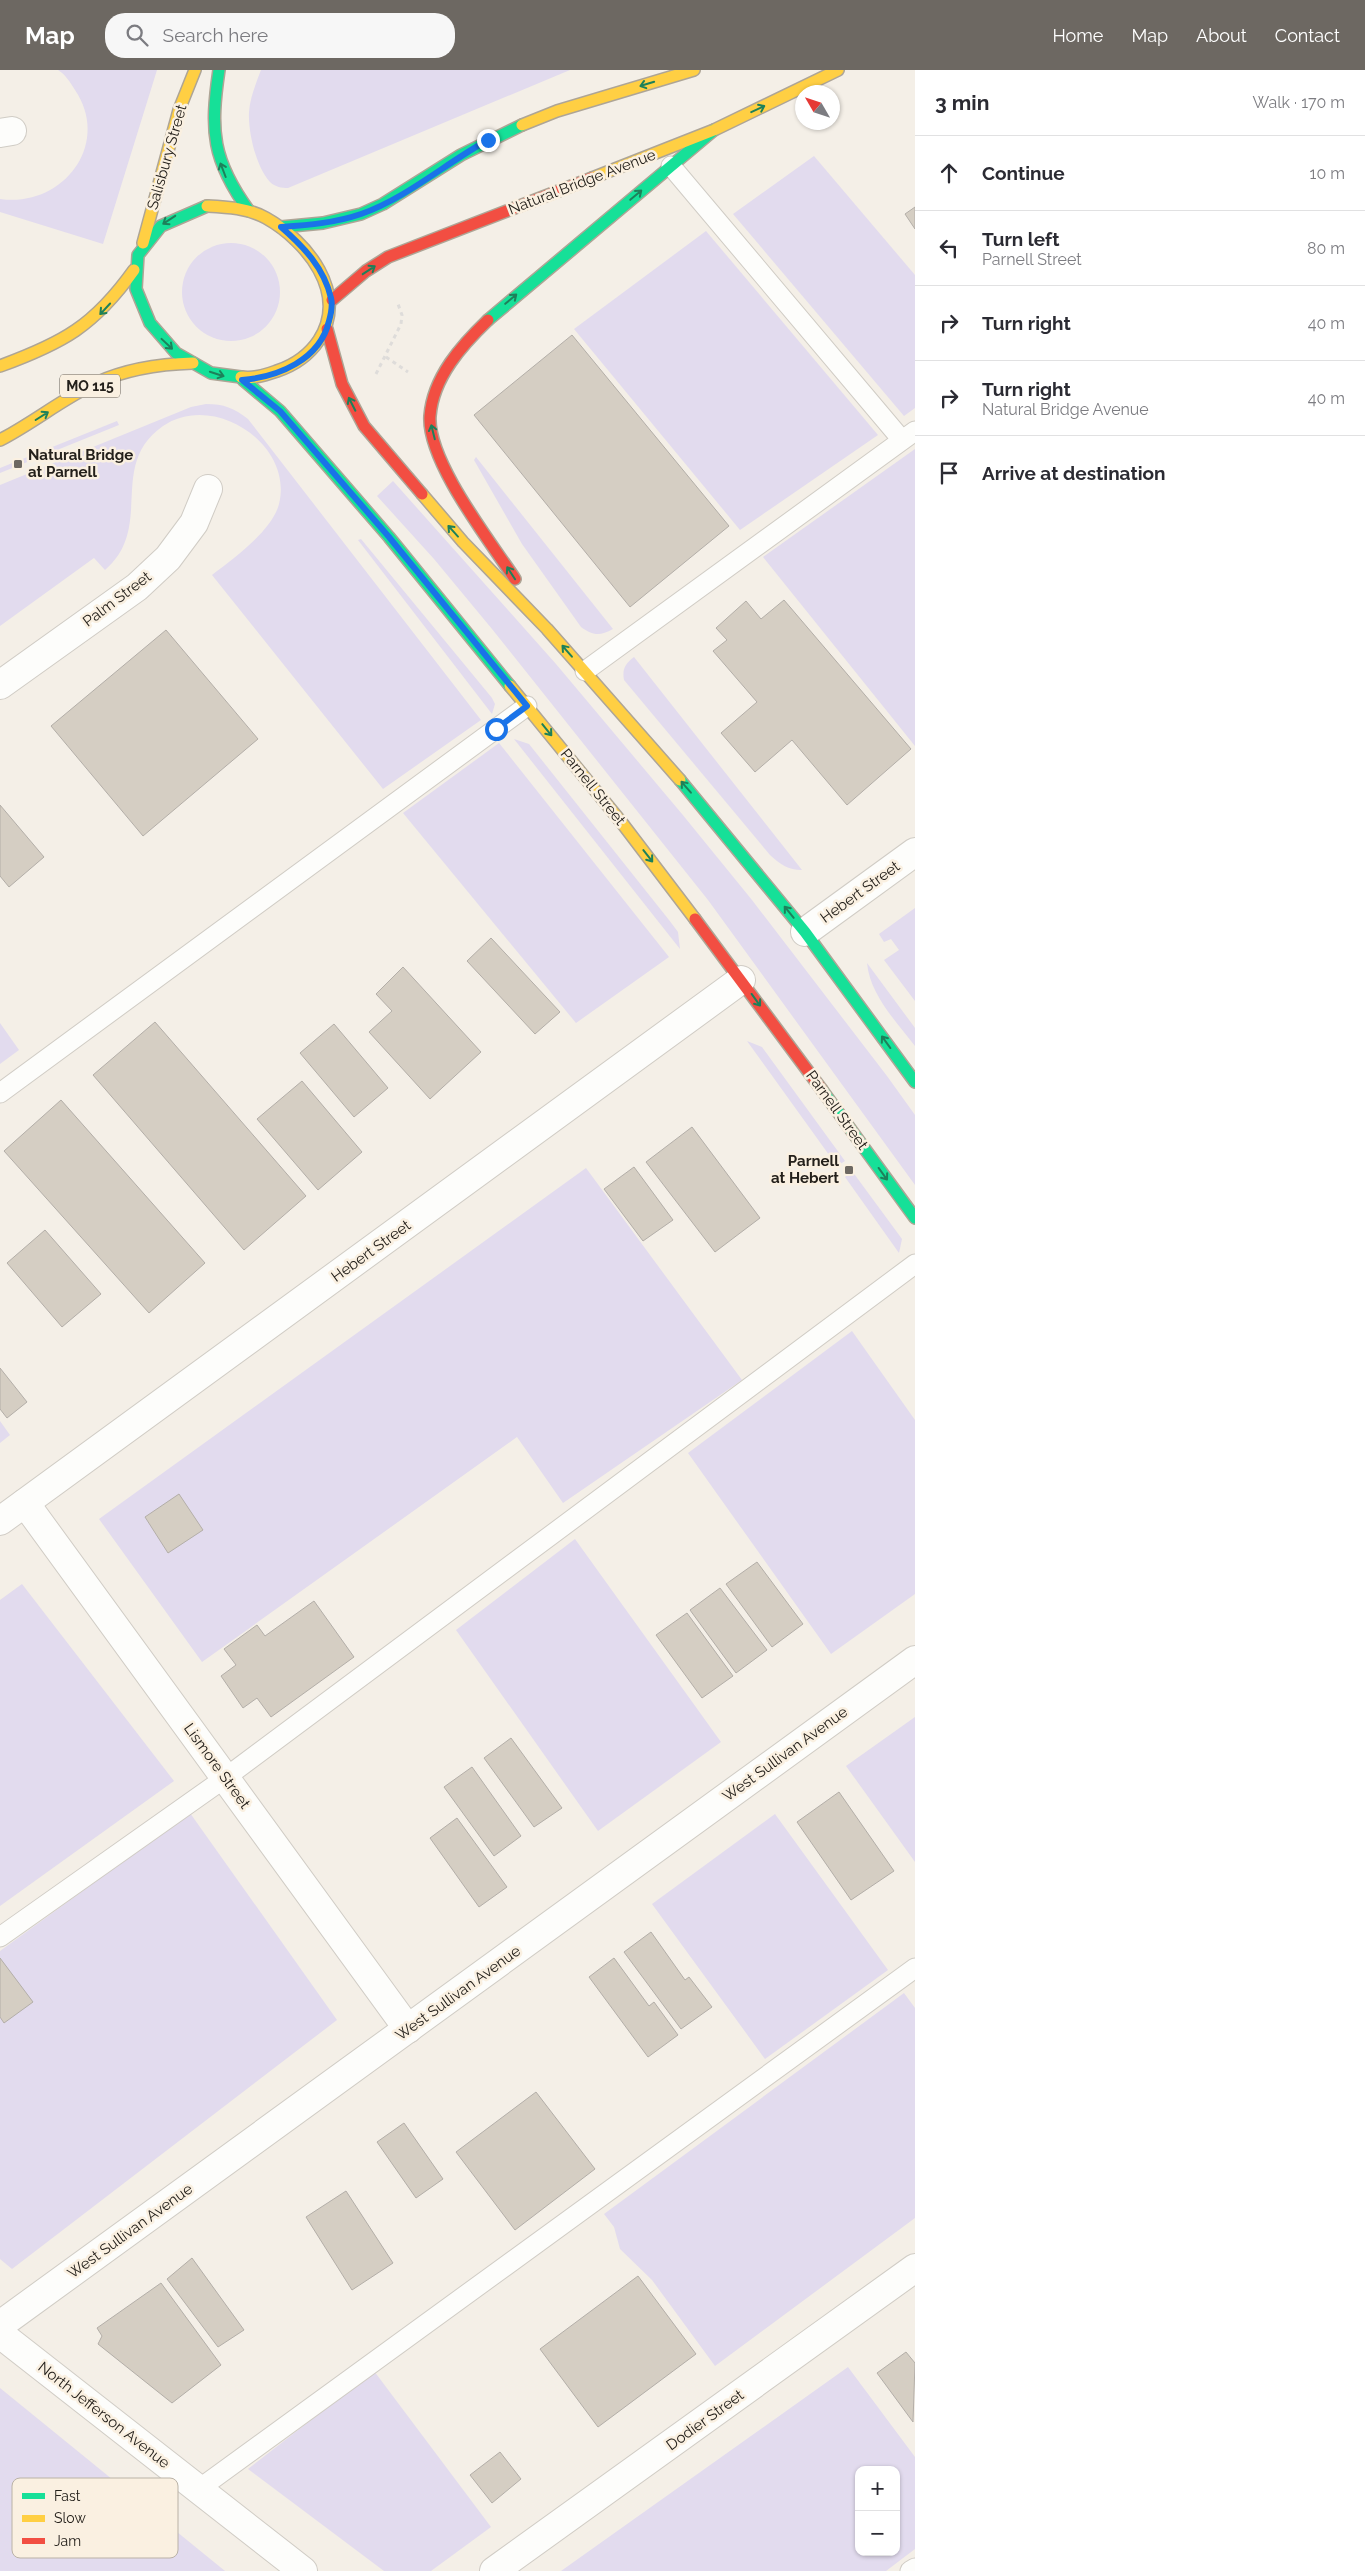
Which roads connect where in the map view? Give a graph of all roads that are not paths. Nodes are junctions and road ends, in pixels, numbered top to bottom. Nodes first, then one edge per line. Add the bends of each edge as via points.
1 (195, 70) edge
2 (219, 70) edge
3 (694, 70) edge
4 (838, 70) edge
5 (714, 130) junction
6 (671, 166) junction
7 (249, 211) junction
8 (281, 227) junction
9 (142, 246) junction
10 (134, 270) junction
11 (332, 300) junction
12 (327, 329) junction
13 (193, 363) junction
14 (0, 366) edge
15 (242, 380) junction
16 (909, 435) edge
17 (0, 440) edge
18 (208, 490) dead end
19 (547, 629) junction
20 (585, 671) junction
21 (0, 685) edge
22 (527, 706) junction
23 (915, 852) edge
24 (805, 932) junction
25 (741, 980) junction
26 (915, 1082) edge
27 (0, 1093) edge
28 (915, 1218) edge
29 (915, 1264) edge
30 (26, 1503) junction
31 (0, 1522) edge
32 (915, 1660) edge
33 (225, 1778) junction
34 (0, 1937) edge
35 (915, 1968) edge
36 (408, 2029) junction
37 (915, 2268) edge
38 (0, 2325) edge
39 (0, 2334) edge
40 (199, 2490) junction
41 (915, 2568) edge
42 (303, 2571) edge
43 (494, 2571) edge
44 (910, 2571) edge

1 - 9 main road, Salisbury Street via 179,110
7 -> 2 main road via 225,177 216,152 212,127
3 -> 8 main road via 520,125 461,155 383,204 361,214 323,223
5 -> 4 main road, Natural Bridge Avenue
5 - 6 main road
11 -> 5 main road, Natural Bridge Avenue via 388,258
6 - 16 lane
19 -> 6 main road via 444,466 430,424 432,405 454,358 479,328
7 - 8 main road
7 -> 9 main road via 207,206 185,211 167,220
8 - 11 main road via 314,261 325,278
9 - 10 main road, Salisbury Street
10 -> 13 main road via 134,287 150,326 167,345
10 -> 14 main road via 120,292 86,327 68,339
11 - 12 main road
12 - 15 main road via 315,348 292,366 263,378
19 -> 12 main road via 462,542 364,426 342,384
13 -> 15 main road
17 -> 13 main road, MO 115 via 82,390 110,377 137,368
15 - 22 main road, Parnell Street via 280,411 389,537
16 - 20 lane
18 - 21 street, Palm Street via 194,523 168,558 137,587
20 -> 19 main road
24 -> 20 main road via 709,813
22 -> 25 main road, Parnell Street via 634,838
22 - 27 lane
23 - 24 street, Hebert Street
26 -> 24 main road
25 -> 28 main road, Parnell Street
25 - 30 street, Hebert Street
29 - 33 lane
30 - 31 street, Hebert Street
30 - 33 street, Lismore Street
32 - 36 street, West Sullivan Avenue
33 - 34 lane
33 - 36 street, Lismore Street
35 - 40 lane
36 - 38 street, West Sullivan Avenue
37 - 43 street, Dodier Street
39 - 40 street, North Jefferson Avenue
40 - 42 street, North Jefferson Avenue
41 - 44 lane

